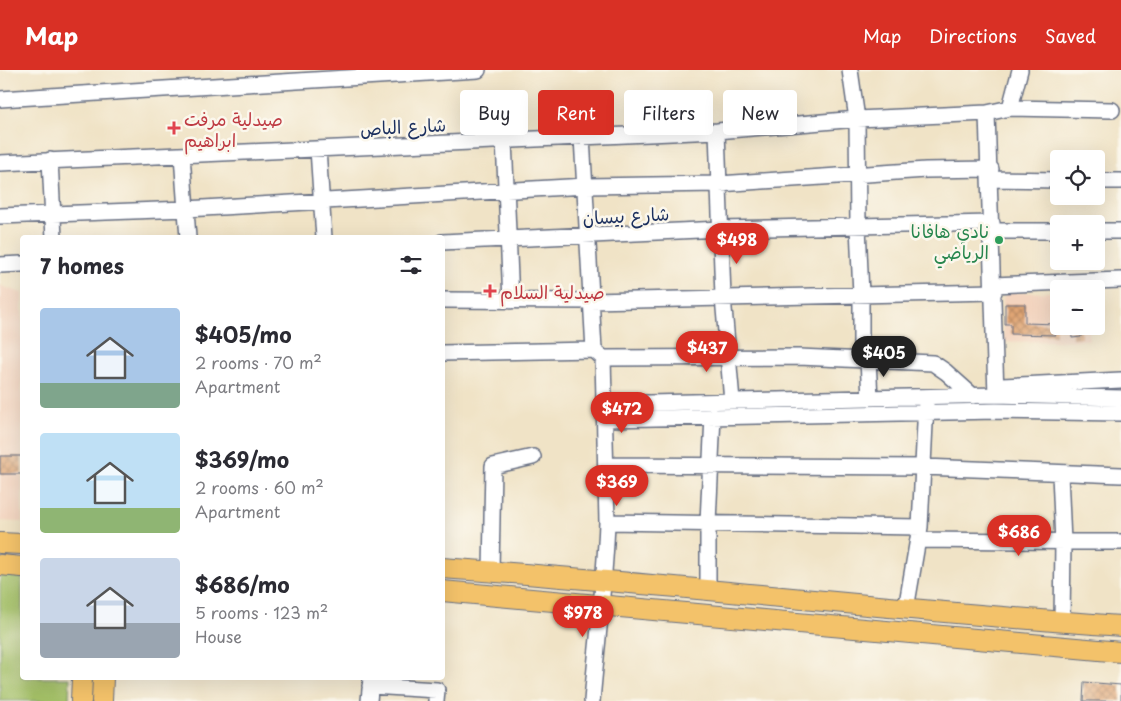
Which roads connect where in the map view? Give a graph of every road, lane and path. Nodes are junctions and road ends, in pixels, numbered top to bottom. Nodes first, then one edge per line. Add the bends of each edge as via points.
1 (478, 70) edge
2 (850, 70) edge
3 (1020, 70) edge
4 (0, 99) edge
5 (1010, 108) junction
6 (1112, 110) dead end
7 (987, 113) junction
8 (857, 119) junction
9 (717, 131) junction
10 (582, 137) junction
11 (504, 140) junction
12 (318, 149) junction
13 (182, 155) junction
14 (50, 160) junction
15 (0, 163) edge
16 (857, 174) junction
17 (991, 174) junction
18 (1050, 179) edge
19 (1105, 181) edge
20 (1121, 181) edge
21 (719, 184) junction
22 (586, 186) junction
23 (506, 190) junction
24 (322, 200) junction
25 (186, 209) junction
26 (52, 213) junction
27 (0, 216) edge
28 (858, 226) junction
29 (992, 227) junction
30 (721, 229) junction
31 (1050, 230) edge
32 (1105, 231) edge
33 (1121, 231) edge
34 (54, 235) edge
35 (188, 235) edge
36 (324, 235) edge
37 (589, 235) junction
38 (508, 239) junction
39 (445, 242) edge
40 (20, 264) edge
41 (0, 265) edge
42 (1121, 280) edge
43 (994, 288) junction
44 (861, 295) junction
45 (723, 297) junction
46 (445, 300) edge
47 (511, 301) junction
48 (591, 301) junction
49 (445, 353) edge
50 (599, 354) junction
51 (729, 358) junction
52 (864, 360) junction
53 (1121, 380) edge
54 (996, 391) junction
55 (926, 396) junction
56 (973, 396) junction
57 (870, 398) junction
58 (1121, 398) edge
59 (732, 401) junction
60 (606, 411) junction
61 (926, 413) junction
62 (1121, 413) edge
63 (713, 416) junction
64 (533, 457) dead end
65 (607, 465) junction
66 (924, 467) junction
67 (710, 468) junction
68 (1060, 474) junction
69 (1121, 475) edge
70 (607, 522) junction
71 (708, 522) junction
72 (919, 534) junction
73 (1063, 542) junction
74 (1121, 542) edge
75 (0, 543) edge
76 (20, 544) edge
77 (0, 565) edge
78 (20, 567) edge
79 (445, 568) edge
80 (491, 571) junction
81 (605, 579) junction
82 (445, 591) edge
83 (708, 591) junction
84 (600, 604) junction
85 (906, 609) junction
86 (1062, 622) junction
87 (1121, 626) edge
88 (1121, 652) edge
89 (82, 680) edge
90 (103, 680) edge
91 (370, 688) edge
92 (81, 701) edge
93 (102, 701) edge
94 (436, 701) edge
95 (592, 701) edge

1 - 4 street
2 - 8 street
3 - 5 street
5 - 6 street, شارع الباص
5 - 7 street, شارع الباص
7 - 8 street, شارع الباص
7 - 17 street
8 - 9 street, شارع الباص
8 - 16 street
9 - 10 street, شارع الباص
9 - 21 street
10 - 11 street, شارع الباص
10 - 22 street
11 - 12 street, شارع الباص
11 - 23 street
12 - 13 street, شارع الباص
12 - 24 street
13 - 14 street, شارع الباص
13 - 25 street
14 - 15 street, شارع الباص
14 - 26 street
16 - 17 street via 926,170
16 - 21 street
16 - 28 street
17 - 18 street
17 - 29 street
19 - 20 street
21 - 22 street
21 - 30 street
22 - 23 street
22 - 37 street
23 - 24 street
23 - 38 street
24 - 25 street
24 - 36 street
25 - 26 street
25 - 35 street
26 - 27 street
26 - 34 street
28 - 29 street, شارع بيسان
28 - 30 street, شارع بيسان
28 - 44 street
29 - 31 street, شارع بيسان
29 - 43 street
30 - 37 street, شارع بيسان
30 - 45 street
32 - 33 street
37 - 38 street, شارع بيسان
37 - 48 street
38 - 39 street, شارع بيسان
38 - 47 street
40 - 41 street
42 - 43 street
43 - 44 street
43 - 54 street
44 - 45 street
44 - 52 street
45 - 48 street
45 - 51 street
46 - 47 street
47 - 48 street
48 - 50 street
49 - 50 street
50 - 51 street
50 - 60 street
51 - 52 street
51 - 59 street
52 - 56 street via 933,363
52 - 57 street
53 - 54 street
54 - 56 street
54 - 58 street
55 - 56 street
55 - 57 street
55 - 61 street
57 - 59 street
59 - 60 street
60 - 63 street
60 - 65 street
61 - 62 street
61 - 63 street
61 - 66 street
63 - 67 street
64 - 80 street via 493,466
65 - 67 street
65 - 70 street
66 - 67 street
66 - 68 street
66 - 72 street
67 - 71 street
68 - 69 street
68 - 73 street
70 - 71 street
70 - 81 street
71 - 72 street
71 - 83 street
72 - 73 street
72 - 85 street
73 - 74 street
73 - 86 street
75 - 76 main road
77 - 78 main road
79 - 80 main road
80 - 81 main road
81 - 83 main road
81 - 84 street
82 - 84 main road
83 - 85 main road
84 - 88 main road
84 - 95 street
85 - 86 main road
86 - 87 main road
89 - 92 main road
90 - 93 main road
91 - 94 street via 437,690

